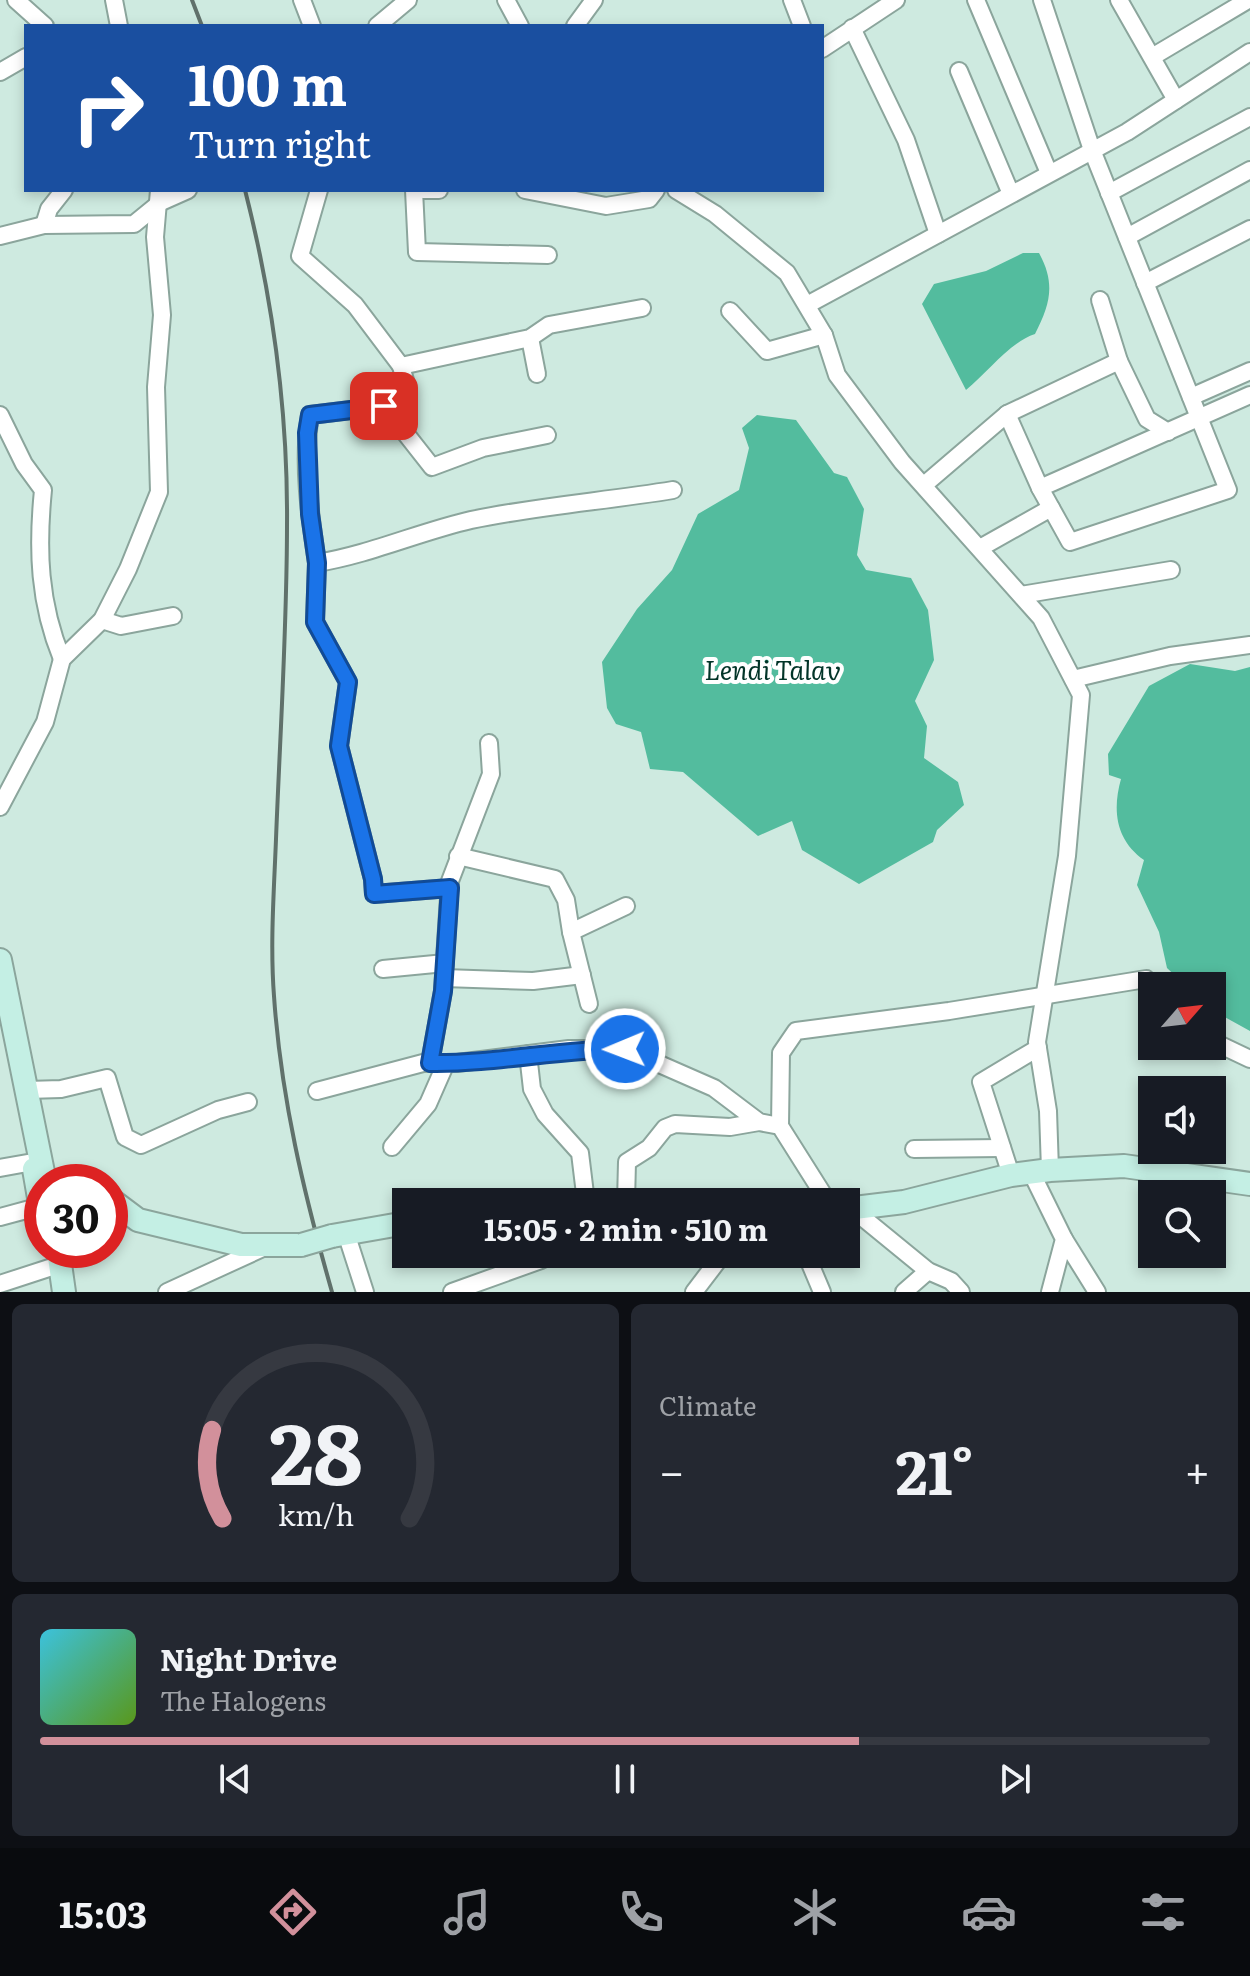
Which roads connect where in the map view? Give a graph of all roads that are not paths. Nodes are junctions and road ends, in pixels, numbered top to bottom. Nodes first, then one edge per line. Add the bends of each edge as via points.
1 (16, 0) edge
2 (114, 0) edge
3 (302, 0) edge
4 (506, 0) edge
5 (594, 0) edge
6 (792, 0) edge
7 (896, 0) edge
8 (976, 0) edge
9 (1042, 0) edge
10 (1119, 0) edge
11 (1248, 0) edge
12 (401, 2) edge
13 (43, 24) edge
14 (119, 24) edge
15 (311, 24) edge
16 (379, 24) edge
17 (519, 24) edge
18 (576, 24) edge
19 (801, 24) edge
20 (852, 28) junction
21 (824, 48) edge
22 (1250, 52) edge
23 (1152, 57) junction
24 (24, 58) edge
25 (959, 71) dead end
26 (0, 72) edge
27 (1176, 100) junction
28 (1250, 117) edge
29 (1092, 150) junction
30 (1250, 170) edge
31 (1049, 173) junction
32 (62, 192) edge
33 (318, 192) edge
34 (414, 192) edge
35 (535, 192) edge
36 (654, 192) edge
37 (679, 192) edge
38 (1109, 193) junction
39 (1011, 194) junction
40 (160, 196) edge
41 (44, 225) junction
42 (1250, 229) edge
43 (938, 234) junction
44 (0, 236) edge
45 (1127, 237) junction
46 (548, 255) dead end
47 (1145, 283) junction
48 (1100, 300) dead end
49 (807, 305) junction
50 (642, 308) dead end
51 (730, 311) dead end
52 (824, 335) junction
53 (530, 338) junction
54 (1119, 361) junction
55 (401, 366) junction
56 (1250, 371) edge
57 (537, 374) dead end
58 (1250, 395) edge
59 (1191, 397) junction
60 (384, 406) junction
61 (1007, 414) junction
62 (0, 415) edge
63 (1199, 419) junction
64 (1168, 432) junction
65 (547, 435) dead end
66 (924, 485) junction
67 (1040, 488) junction
68 (673, 490) dead end
69 (1051, 508) junction
70 (980, 548) junction
71 (317, 563) junction
72 (1171, 570) dead end
73 (1021, 595) junction
74 (173, 616) dead end
75 (102, 620) junction
76 (1250, 645) edge
77 (62, 659) junction
78 (1073, 679) junction
79 (489, 743) dead end
80 (0, 807) edge
81 (458, 856) junction
82 (450, 888) junction
83 (626, 906) dead end
84 (571, 932) junction
85 (0, 960) edge
86 (383, 969) dead end
87 (445, 970) junction
88 (582, 975) junction
89 (1138, 980) edge
90 (1046, 994) junction
91 (589, 1004) dead end
92 (0, 1016) edge
93 (12, 1048) junction
94 (1038, 1048) junction
95 (1226, 1048) edge
96 (528, 1054) junction
97 (1250, 1059) edge
98 (438, 1063) junction
99 (22, 1091) junction
100 (317, 1091) dead end
101 (248, 1102) dead end
102 (759, 1122) junction
103 (780, 1126) junction
104 (392, 1147) dead end
105 (1002, 1148) junction
106 (914, 1149) dead end
107 (38, 1164) edge
108 (0, 1168) edge
109 (24, 1168) edge
110 (1031, 1173) junction
111 (1250, 1184) edge
112 (584, 1188) edge
113 (626, 1188) edge
114 (819, 1188) edge
115 (860, 1207) edge
116 (24, 1212) edge
117 (128, 1212) edge
118 (0, 1217) edge
119 (860, 1217) edge
120 (392, 1225) edge
121 (339, 1234) junction
122 (1064, 1239) junction
123 (270, 1245) junction
124 (36, 1268) edge
125 (53, 1268) edge
126 (57, 1268) edge
127 (519, 1268) edge
128 (712, 1268) edge
129 (812, 1268) edge
130 (928, 1271) junction
131 (2, 1287) edge
132 (179, 1289) edge
133 (52, 1292) edge
134 (64, 1292) edge
135 (365, 1292) edge
136 (452, 1292) edge
137 (694, 1292) edge
138 (822, 1292) edge
139 (904, 1292) edge
140 (961, 1292) edge
141 (1050, 1292) edge
142 (1097, 1292) edge

1 - 13 street
2 - 14 street
3 - 15 street
4 - 17 street
5 - 18 street
6 - 19 street
7 - 20 street
8 - 31 street
9 - 29 street
10 - 23 street
11 - 23 street
12 - 16 street
20 - 21 street
20 - 43 street via 906,140
22 - 27 street
23 - 27 street
24 - 26 street
25 - 39 street
27 - 29 street
28 - 38 street
29 - 31 street
29 - 38 street
30 - 45 street
31 - 39 street
32 - 41 street
33 - 55 street via 300,256 355,305
34 - 46 street via 417,252
35 - 36 street via 606,206 649,199
37 - 49 street via 787,273
38 - 45 street
39 - 43 street
40 - 41 street via 134,224
40 - 75 street via 155,237 162,315 156,387 159,492
41 - 44 street
42 - 47 street
43 - 49 street
45 - 47 street
47 - 59 street
48 - 54 street
49 - 52 street
50 - 53 street via 549,325
51 - 52 street via 767,351
52 - 66 street via 837,375
53 - 55 street
53 - 57 street
54 - 61 street
54 - 64 street via 1147,419
55 - 60 street via 406,384
56 - 59 street
58 - 63 street
59 - 63 street
60 - 65 street via 432,467 483,448
60 - 71 street via 310,415 310,514
61 - 66 street
61 - 67 street
62 - 77 street via 43,490 38,546 48,624
63 - 64 street
63 - 69 street via 1228,490 1070,542
64 - 67 street
66 - 70 street
67 - 69 street
68 - 71 street via 475,519 423,531 361,556
69 - 70 street
70 - 73 street
71 - 82 street via 315,622 348,682 339,746 374,894
72 - 73 street
73 - 78 street via 1041,618
74 - 75 street via 121,626
75 - 77 street
76 - 78 street via 1170,656
77 - 80 street via 45,722
78 - 90 street via 1081,695 1075,783
79 - 81 street via 491,774
81 - 82 street
81 - 84 street via 555,879 566,900
82 - 87 street
83 - 84 street
84 - 88 street
85 - 93 street
86 - 87 street
87 - 88 street via 533,981
87 - 98 street
88 - 91 street
89 - 90 street
90 - 94 street
90 - 103 street via 796,1031 781,1053
92 - 93 street
93 - 99 street
94 - 105 street via 981,1082
94 - 110 street via 1048,1111
95 - 97 street
96 - 98 street
96 - 102 street via 625,1049 714,1088
96 - 112 street via 532,1089 545,1114 580,1153
98 - 100 street
98 - 104 street via 428,1104
99 - 101 street via 107,1078 125,1137 141,1145
99 - 107 street
102 - 103 street
102 - 113 street via 665,1128 649,1148 627,1162
103 - 114 street
105 - 106 street
105 - 110 street
108 - 109 street
110 - 111 street via 1124,1166
110 - 115 street
110 - 122 street
116 - 118 street
117 - 123 street via 138,1220 241,1245
119 - 130 street
120 - 121 street
121 - 123 street, bridge via 301,1245
121 - 135 street
122 - 141 street
122 - 142 street
123 - 132 street
124 - 131 street
125 - 133 street
126 - 134 street
127 - 136 street
128 - 137 street
129 - 138 street
130 - 139 street
130 - 140 street

